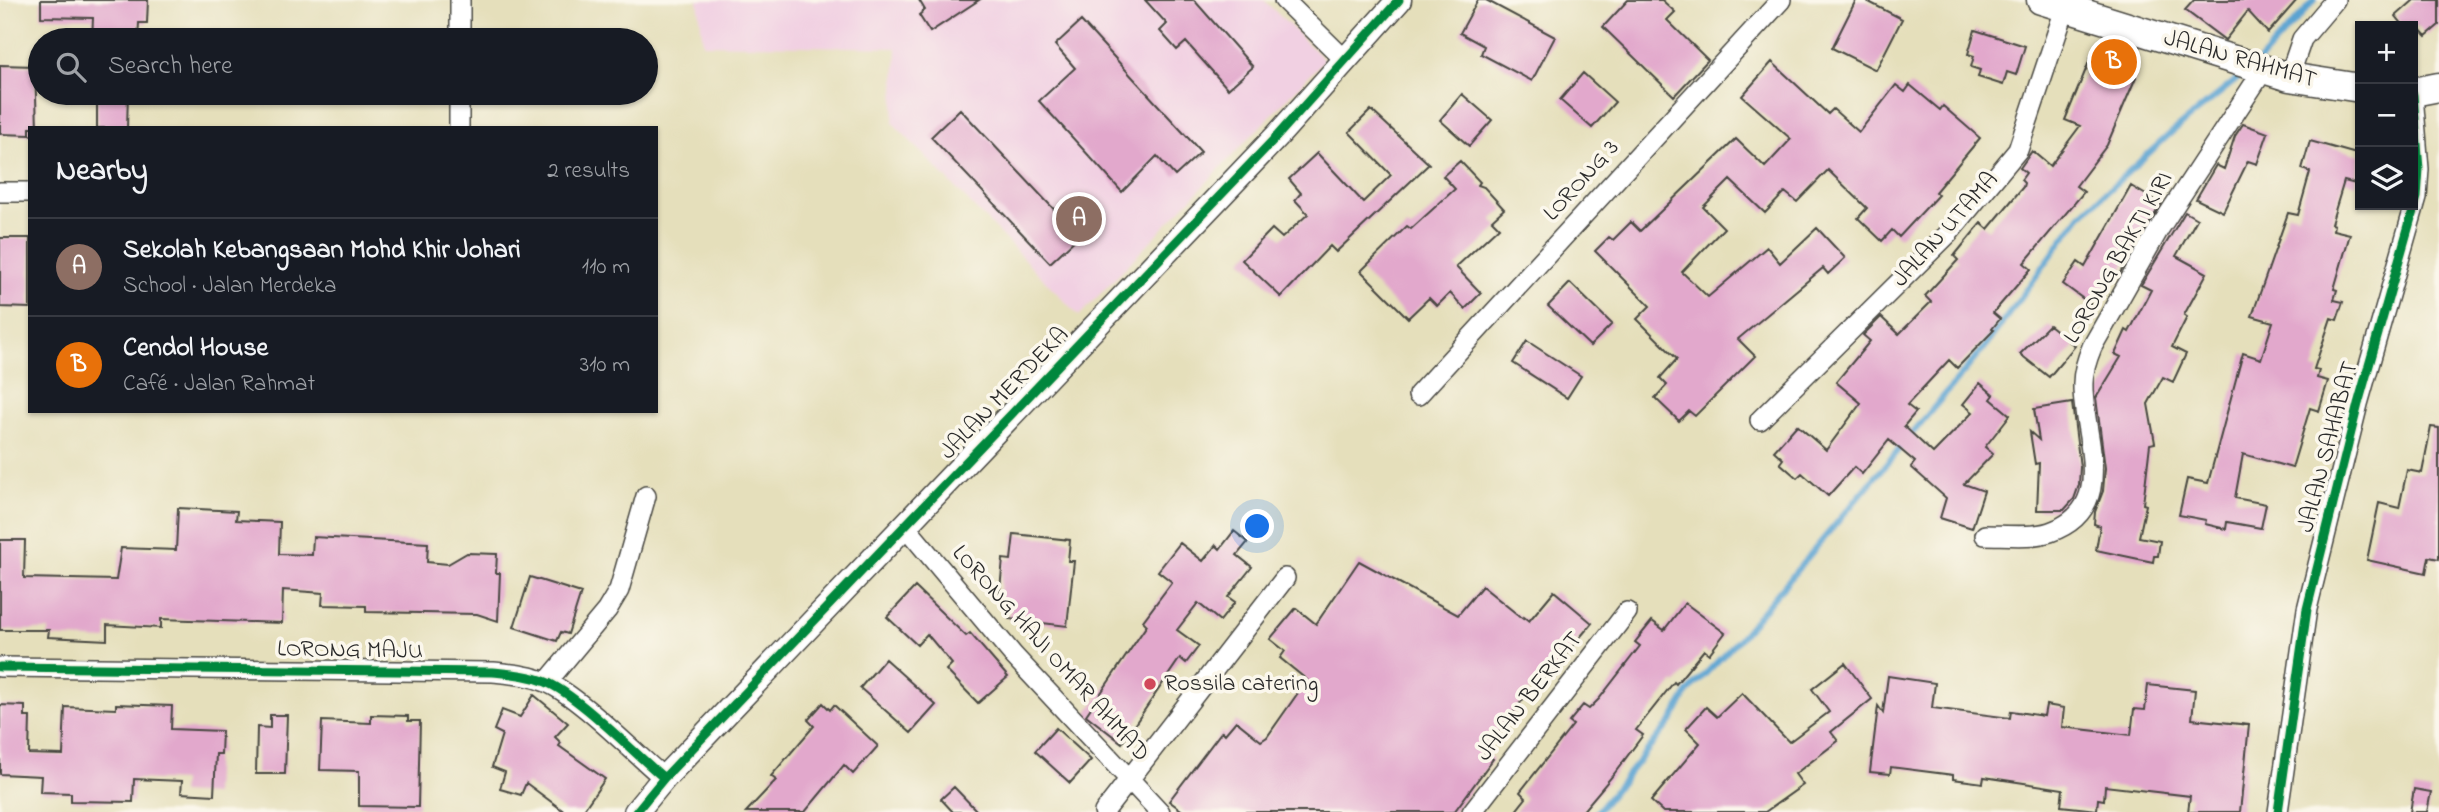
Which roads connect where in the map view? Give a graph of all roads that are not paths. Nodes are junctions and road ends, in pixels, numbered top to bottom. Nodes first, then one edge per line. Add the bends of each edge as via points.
1 (460, 0) edge
2 (1284, 0) edge
3 (1399, 0) edge
4 (1781, 0) edge
5 (2335, 0) edge
6 (2058, 3) edge
7 (460, 28) edge
8 (1346, 61) junction
9 (2277, 74) junction
10 (2355, 87) edge
11 (2439, 88) edge
12 (2418, 92) edge
13 (459, 105) edge
14 (459, 126) edge
15 (2417, 147) edge
16 (0, 192) edge
17 (28, 192) edge
18 (1418, 395) dead end
19 (1760, 421) dead end
20 (646, 496) dead end
21 (905, 526) junction
22 (1985, 535) dead end
23 (1285, 578) dead end
24 (1627, 612) dead end
25 (0, 667) edge
26 (547, 682) junction
27 (664, 778) junction
28 (1129, 780) junction
29 (635, 812) edge
30 (1104, 812) edge
31 (1160, 812) edge
32 (1472, 812) edge
33 (2278, 812) edge

1 - 7 street
2 - 8 street
3 - 8 street, JALAN MERDEKA
4 - 18 street, LORONG 3
5 - 9 street, LORONG BAKTI KIRI
6 - 9 main road, JALAN RAHMAT
6 - 19 street, JALAN UTAMA via 2018,150 1948,234
8 - 21 street, JALAN MERDEKA
9 - 10 main road, JALAN RAHMAT
9 - 22 street, LORONG BAKTI KIRI via 2159,229 2092,347 2082,386 2093,458 2092,490 2073,519 2049,532
11 - 12 main road
13 - 14 street
15 - 33 street, JALAN SAHABAT via 2417,197 2358,404 2307,609
16 - 17 street
20 - 26 street via 619,590
21 - 27 street, JALAN MERDEKA
21 - 28 street, LORONG HAJI OMAR AHMAD via 1014,656
23 - 28 street
24 - 32 street, JALAN BERKAT
25 - 26 street, LORONG MAJU via 493,672
26 - 27 street, LORONG MAJU
27 - 29 street, JALAN MERDEKA
28 - 30 street
28 - 31 street, LORONG HAJI OMAR AHMAD

